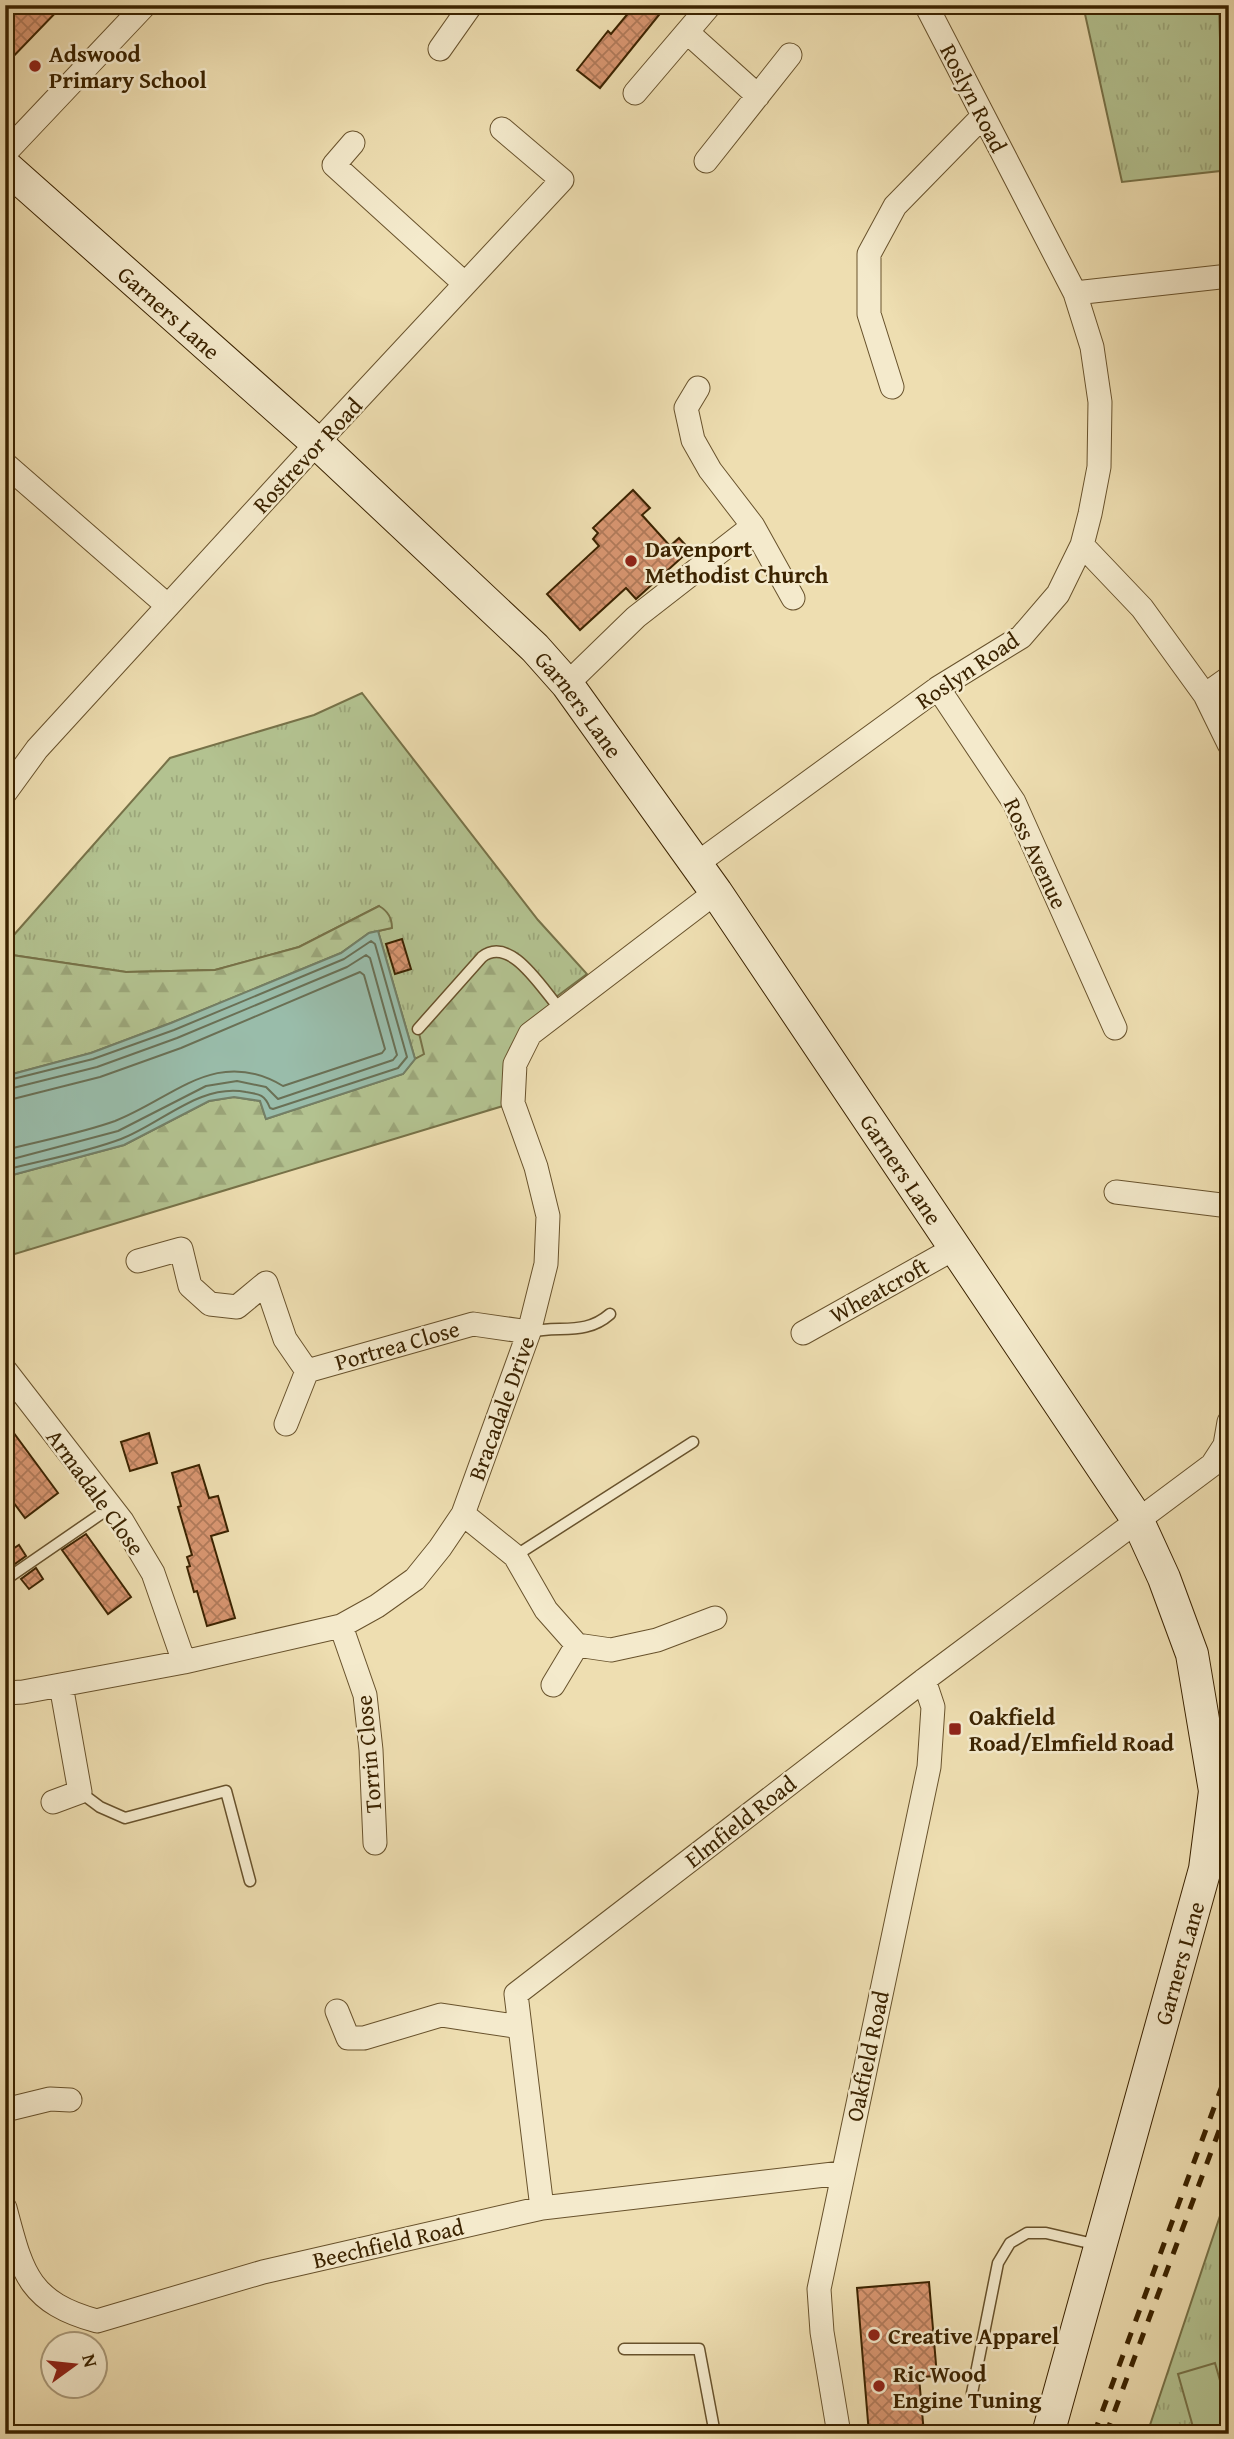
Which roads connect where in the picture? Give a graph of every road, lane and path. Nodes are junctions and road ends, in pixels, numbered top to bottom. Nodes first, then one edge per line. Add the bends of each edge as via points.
1 (145, 5) edge
2 (471, 5) edge
3 (710, 5) edge
4 (926, 5) edge
5 (687, 32) junction
6 (440, 49) dead end
7 (790, 55) dead end
8 (635, 93) dead end
9 (758, 96) junction
10 (983, 116) junction
11 (502, 129) dead end
12 (353, 143) dead end
13 (5, 153) edge
14 (706, 161) dead end
15 (5, 166) edge
16 (1229, 276) edge
17 (465, 284) junction
18 (1075, 293) junction
19 (891, 387) dead end
20 (698, 388) dead end
21 (317, 443) junction
22 (5, 464) edge
23 (753, 526) junction
24 (1082, 545) junction
25 (793, 598) dead end
26 (168, 606) junction
27 (1229, 678) edge
28 (567, 684) junction
29 (938, 688) junction
30 (1205, 695) junction
31 (1229, 744) edge
32 (12, 766) edge
33 (5, 793) edge
34 (695, 864) junction
35 (716, 892) junction
36 (561, 1010) junction
37 (1115, 1028) dead end
38 (418, 1029) dead end
39 (1116, 1192) dead end
40 (1229, 1206) edge
41 (955, 1248) junction
42 (138, 1261) dead end
43 (610, 1314) dead end
44 (529, 1332) junction
45 (803, 1332) dead end
46 (5, 1370) edge
47 (307, 1371) junction
48 (1229, 1422) edge
49 (286, 1424) dead end
50 (693, 1442) dead end
51 (111, 1507) junction
52 (463, 1514) junction
53 (1137, 1519) junction
54 (515, 1556) junction
55 (5, 1580) edge
56 (715, 1618) dead end
57 (341, 1626) junction
58 (577, 1645) junction
59 (184, 1662) junction
60 (924, 1680) junction
61 (61, 1685) junction
62 (554, 1685) dead end
63 (5, 1693) edge
64 (80, 1792) junction
65 (53, 1802) dead end
66 (375, 1843) dead end
67 (250, 1881) dead end
68 (337, 2011) dead end
69 (520, 2027) junction
70 (70, 2100) dead end
71 (5, 2109) edge
72 (842, 2173) junction
73 (5, 2208) edge
74 (542, 2208) junction
75 (1101, 2246) junction
76 (624, 2349) dead end
77 (972, 2393) dead end
78 (1052, 2429) edge
79 (715, 2434) edge
80 (839, 2434) edge

1 - 13 street
2 - 6 street
3 - 5 street
4 - 10 street, Roslyn Road
5 - 8 street
5 - 9 street
7 - 9 street
9 - 14 street
10 - 18 street, Roslyn Road
10 - 19 street via 895,206 869,254 869,314
11 - 17 street, Rostrevor Road via 562,180
12 - 17 street via 327,172
15 - 21 street, Garners Lane
16 - 18 street
17 - 21 street, Rostrevor Road
18 - 24 street, Roslyn Road via 1092,347 1100,402 1099,467
20 - 23 street via 686,408 693,440
21 - 26 street, Rostrevor Road
21 - 28 street, Garners Lane via 535,648
22 - 26 street
23 - 25 street
23 - 28 street via 636,617
24 - 29 street, Roslyn Road via 1058,594 1021,637
24 - 30 street via 1142,608
26 - 32 street, Rostrevor Road via 37,749
27 - 30 street
28 - 34 street, Garners Lane
29 - 34 street, Roslyn Road
29 - 37 street, Ross Avenue via 1014,802
30 - 31 street
32 - 33 street, Rostrevor Road
34 - 35 street, Garners Lane
35 - 36 street, Bracadale Drive
35 - 41 street, Garners Lane
36 - 38 lane via 516,958 499,950 482,957
36 - 44 street, Bracadale Drive via 530,1034 515,1064 513,1104 548,1216 546,1264
39 - 40 street
41 - 45 street, Wheatcroft
41 - 53 street, Garners Lane
42 - 47 street, Portrea Close via 181,1249 190,1286 210,1304 237,1307 266,1283 285,1339
43 - 44 lane via 598,1324
44 - 47 street, Portrea Close via 473,1324
44 - 52 street, Bracadale Drive
46 - 51 street, Armadale Close
47 - 49 street, Portrea Close
48 - 53 street, Elmfield Road via 1226,1445 1212,1465
50 - 54 lane
51 - 55 lane
51 - 59 street, Armadale Close via 153,1573
52 - 54 street
52 - 57 street, Bracadale Drive via 415,1579
53 - 60 street, Elmfield Road
53 - 75 street, Garners Lane via 1192,1654 1215,1791 1205,1869
54 - 58 street via 546,1610
56 - 58 street via 657,1640 611,1650
57 - 59 street, Bracadale Drive
57 - 66 street, Torrin Close via 365,1695
58 - 62 street
59 - 61 street, Bracadale Drive
60 - 69 street, Elmfield Road via 516,1994
60 - 72 street, Oakfield Road via 933,1707 929,1767
61 - 63 street, Bracadale Drive
61 - 64 street
64 - 65 street
64 - 67 lane via 125,1818 226,1791
68 - 69 street via 348,2038 364,2038 441,2015
69 - 74 street, Elmfield Road
70 - 71 street via 50,2099
72 - 74 street, Beechfield Road
72 - 80 street, Oakfield Road via 819,2289
73 - 74 street, Beechfield Road via 28,2279 42,2297 74,2315 97,2321 261,2273
75 - 77 lane via 1046,2233 1027,2233 1010,2243 998,2263
75 - 78 street, Garners Lane
76 - 79 lane via 699,2349

